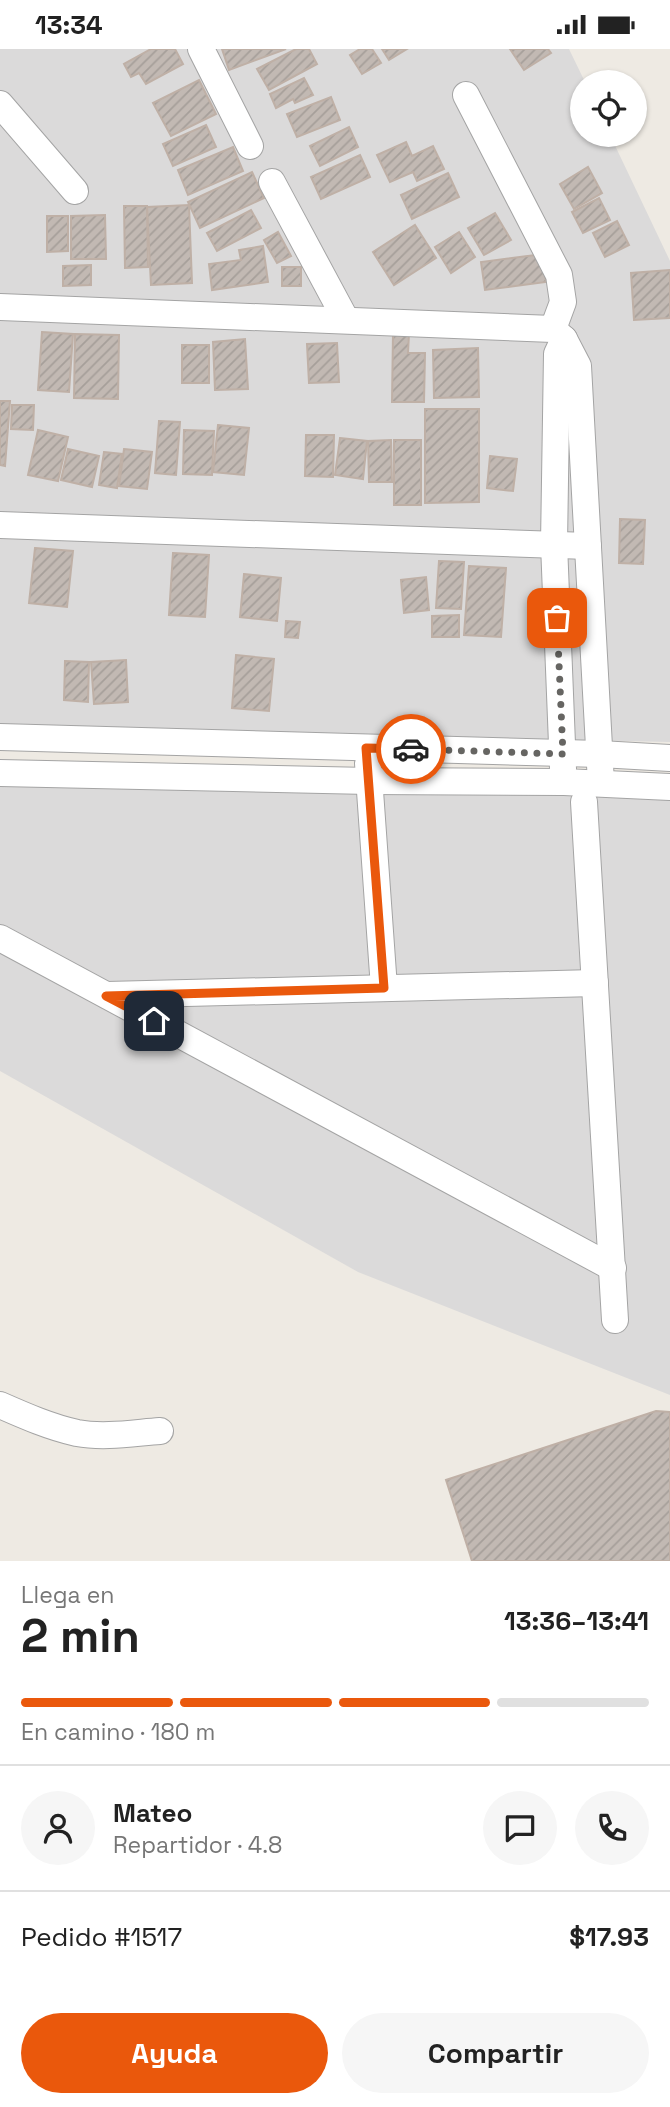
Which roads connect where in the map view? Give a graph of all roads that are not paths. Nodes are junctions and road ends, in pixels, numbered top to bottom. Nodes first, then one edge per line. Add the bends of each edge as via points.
1 (201, 49) edge
2 (466, 95) dead end
3 (0, 104) edge
4 (250, 146) dead end
5 (272, 182) dead end
6 (75, 191) dead end
7 (0, 307) edge
8 (346, 320) junction
9 (559, 334) junction
10 (0, 525) edge
11 (554, 544) junction
12 (589, 546) junction
13 (0, 737) edge
14 (366, 748) junction
15 (563, 754) junction
16 (600, 754) junction
17 (670, 758) edge
18 (0, 772) edge
19 (369, 781) junction
20 (564, 782) junction
21 (670, 787) edge
22 (592, 793) junction
23 (0, 938) edge
24 (595, 983) junction
25 (384, 988) junction
26 (106, 996) junction
27 (613, 1268) junction
28 (615, 1320) dead end
29 (0, 1405) edge
30 (160, 1431) dead end

1 - 4 street
2 - 9 street via 559,275 563,302
3 - 6 street
5 - 8 street
7 - 8 street
8 - 9 street
9 - 11 street
9 - 12 street via 578,366
10 - 11 street
11 - 12 street
11 - 15 street
12 - 16 street
13 - 14 street
14 - 15 street
14 - 19 street
15 - 16 street
15 - 20 street
16 - 17 street
16 - 22 street
18 - 19 street
19 - 20 street
19 - 25 street
20 - 22 street
21 - 22 street
22 - 24 street
23 - 26 street
24 - 25 street
24 - 27 street
25 - 26 street
26 - 27 street
27 - 28 street
29 - 30 street via 79,1433

